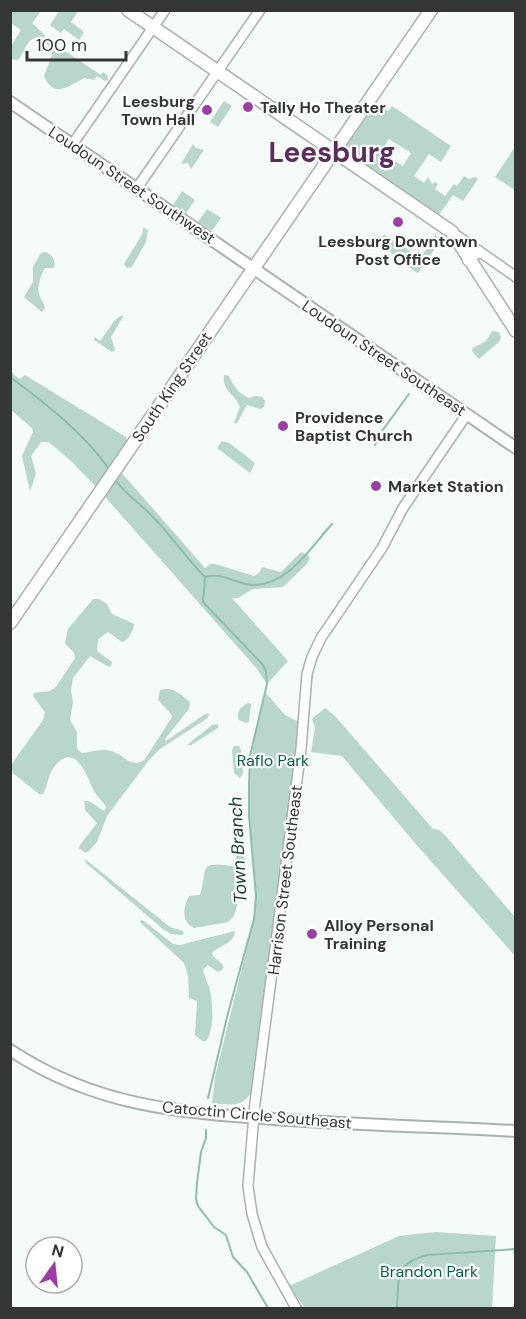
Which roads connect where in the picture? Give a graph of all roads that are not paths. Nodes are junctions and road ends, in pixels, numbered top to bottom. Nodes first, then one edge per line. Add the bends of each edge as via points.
1 (128, 10) edge
2 (165, 10) edge
3 (260, 10) edge
4 (431, 10) edge
5 (153, 28) junction
6 (218, 72) junction
7 (10, 102) edge
8 (72, 145) junction
9 (335, 151) junction
10 (136, 188) junction
11 (474, 256) junction
12 (253, 268) junction
13 (516, 277) edge
14 (516, 331) edge
15 (467, 414) junction
16 (516, 448) edge
17 (10, 623) edge
18 (10, 1050) edge
19 (254, 1117) junction
20 (516, 1131) edge
21 (296, 1308) edge

1 - 5 main road
2 - 5 street
3 - 6 street
4 - 9 main road, South King Street
5 - 6 main road
5 - 8 street
6 - 9 main road
6 - 10 street
7 - 8 main road, Loudoun Street Southwest
8 - 10 main road, Loudoun Street Southwest
9 - 11 main road via 452,232
9 - 12 main road, South King Street
10 - 12 main road, Loudoun Street Southwest
11 - 13 street
11 - 14 main road
12 - 15 main road, Loudoun Street Southeast
12 - 17 main road, South King Street
15 - 16 main road, Loudoun Street Southeast
15 - 19 street, Harrison Street Southeast via 321,638 309,665
18 - 19 main road, Catoctin Circle Southeast via 58,1076 116,1098 162,1109
19 - 20 main road, Catoctin Circle Southeast
19 - 21 street, Harrison Street Southeast via 248,1185 252,1214 266,1257

